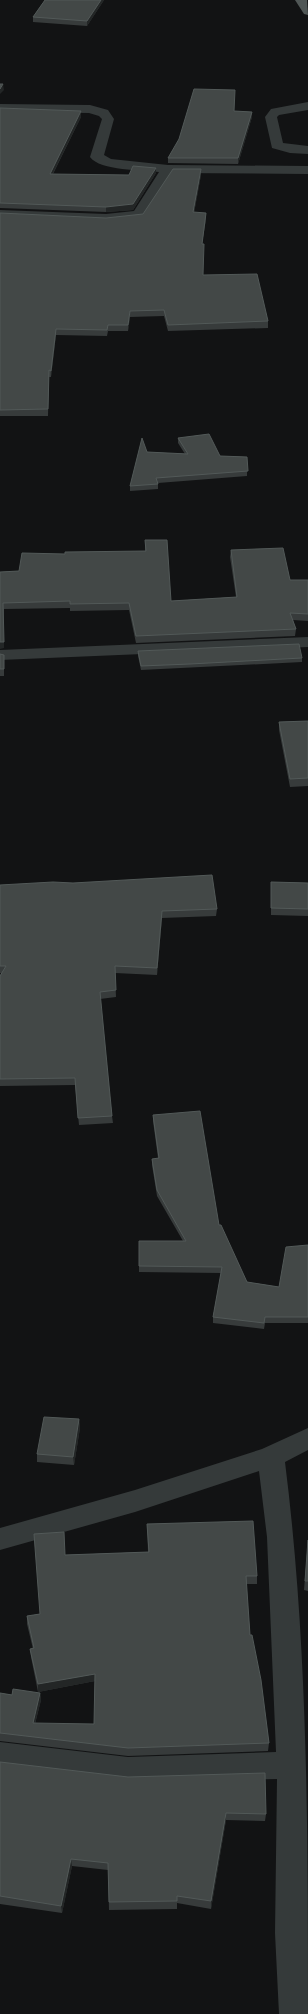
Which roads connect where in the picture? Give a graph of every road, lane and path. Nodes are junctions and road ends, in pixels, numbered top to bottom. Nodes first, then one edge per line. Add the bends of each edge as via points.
1 (301, 0) edge
2 (308, 12) edge
3 (308, 106) edge
4 (0, 108) edge
5 (308, 150) edge
6 (168, 169) junction
7 (308, 170) edge
8 (0, 214) edge
9 (308, 642) edge
10 (0, 655) edge
11 (308, 1438) edge
12 (271, 1457) junction
13 (0, 1539) edge
14 (0, 1756) edge
15 (292, 1765) junction
16 (295, 2014) edge

1 - 2 main road
3 - 5 street via 275,112 271,117 277,145
4 - 6 street via 90,109 104,113 108,119 97,157 108,163
6 - 7 street
6 - 8 street via 138,215 106,218
9 - 10 street
11 - 12 street
12 - 13 street via 135,1501
12 - 15 street via 281,1537
14 - 15 street via 128,1770
15 - 16 street via 291,1933

